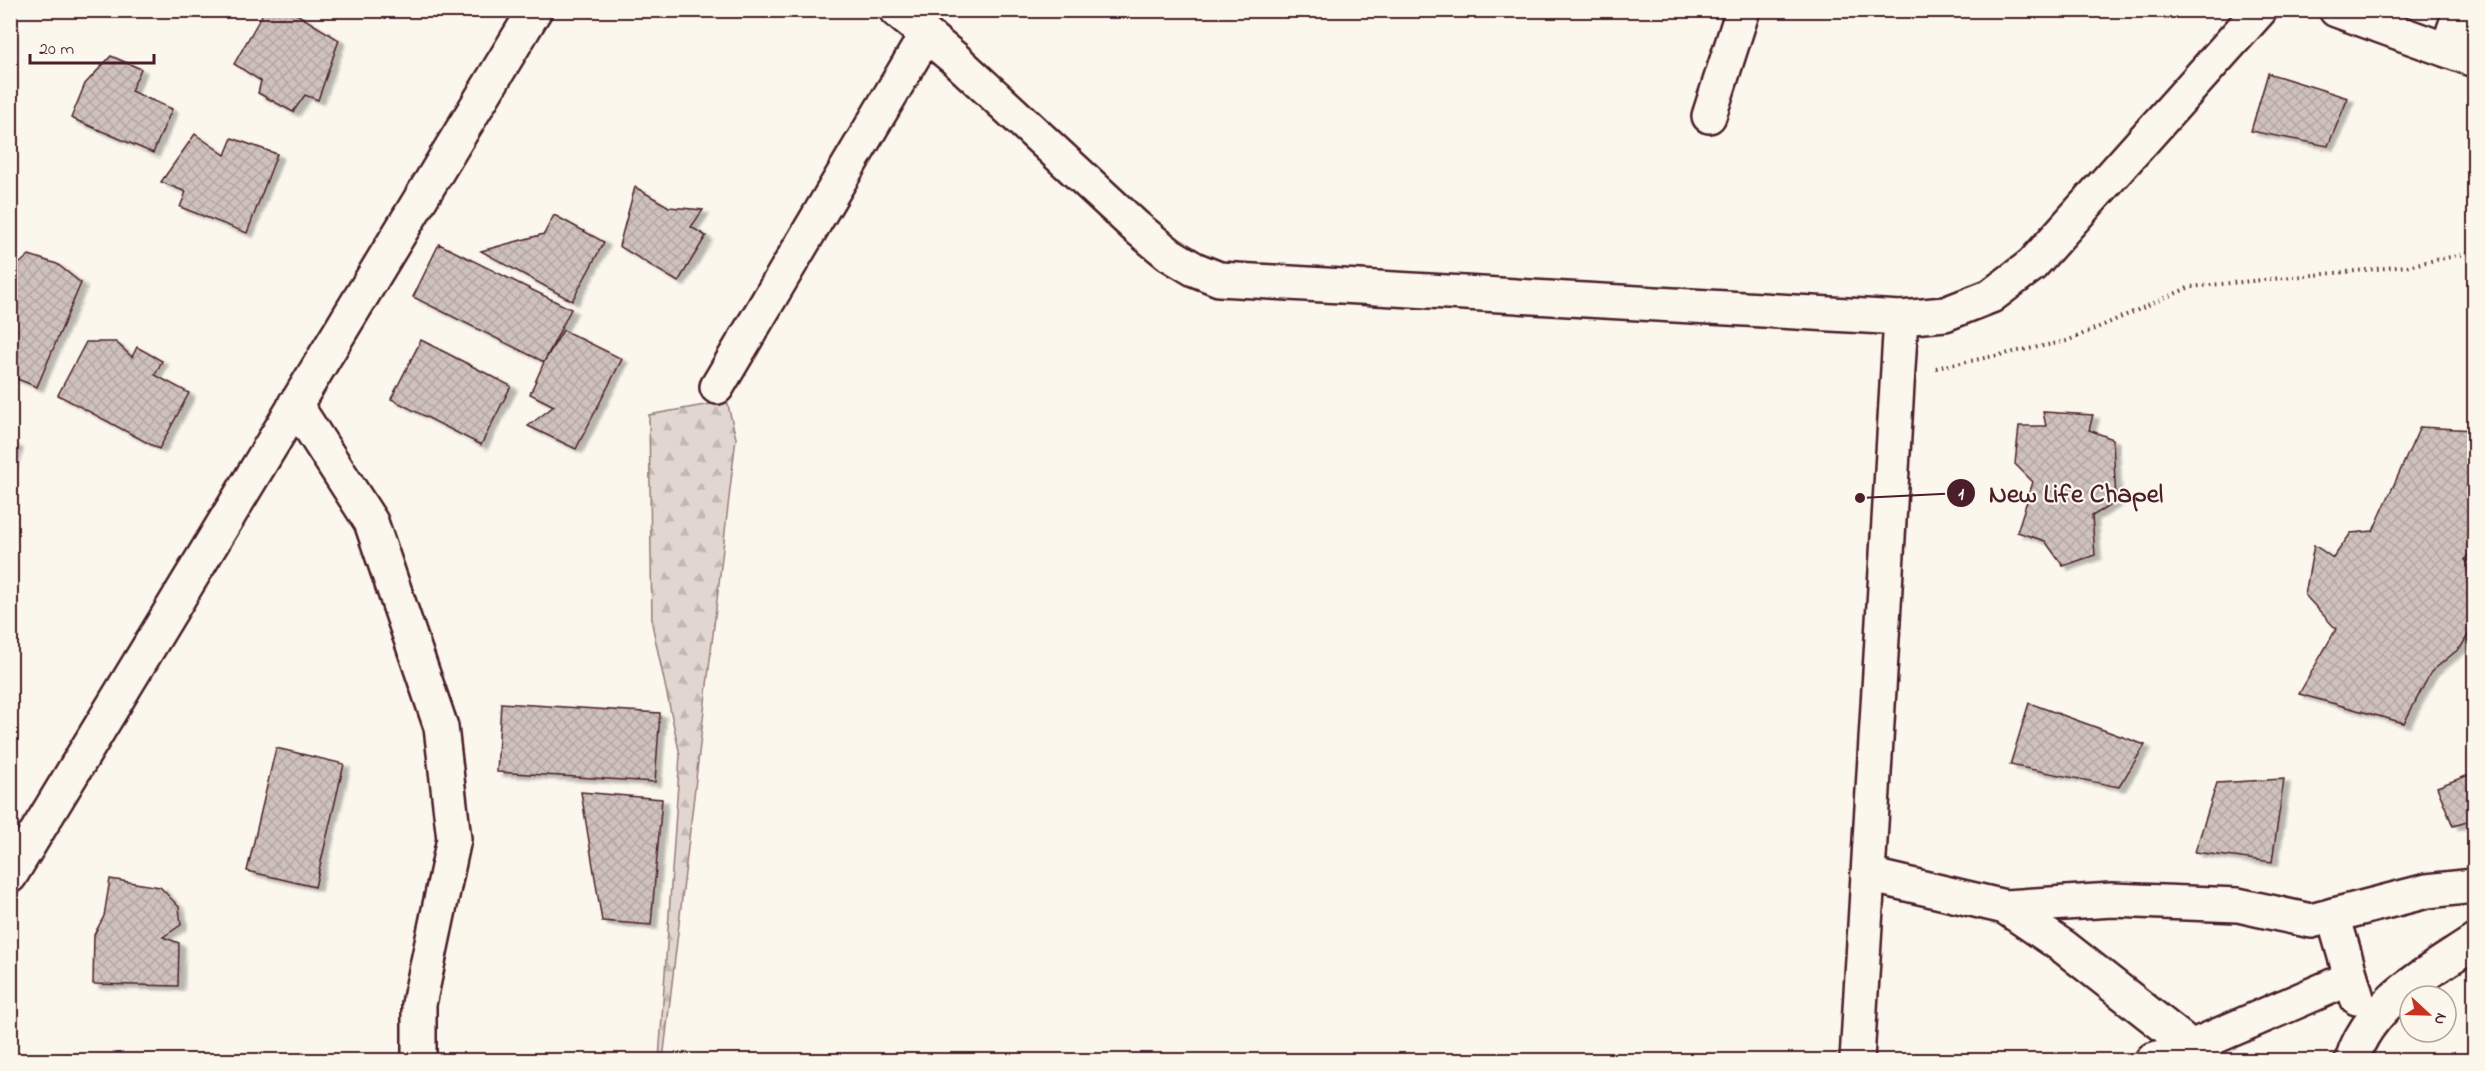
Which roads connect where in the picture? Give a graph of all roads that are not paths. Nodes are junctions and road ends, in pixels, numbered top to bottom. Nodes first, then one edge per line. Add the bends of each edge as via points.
1 (535, 10) edge
2 (896, 10) edge
3 (1743, 10) edge
4 (2260, 10) edge
5 (2336, 10) edge
6 (2461, 10) edge
7 (926, 35) junction
8 (2461, 55) edge
9 (1709, 116) dead end
10 (1901, 318) junction
11 (717, 387) dead end
12 (295, 404) junction
13 (1868, 875) junction
14 (10, 876) edge
15 (2475, 886) edge
16 (2005, 907) junction
17 (2333, 915) junction
18 (2475, 942) edge
19 (2351, 978) junction
20 (2365, 1029) junction
21 (2200, 1054) edge
22 (419, 1060) edge
23 (1857, 1060) edge
24 (2152, 1060) edge
25 (2352, 1060) edge

1 - 12 street
2 - 7 street
3 - 9 street
4 - 10 street via 2032,265 1982,300 1945,314
5 - 8 street
6 - 8 street
7 - 10 street via 1169,254 1219,279
7 - 11 street
10 - 13 street
12 - 14 street
12 - 22 street via 371,522 441,727 454,839 419,1004
13 - 16 street
13 - 23 street
15 - 17 street via 2427,891
16 - 17 street via 2112,900 2238,905 2311,921
16 - 21 street via 2064,947
17 - 19 street
18 - 20 street via 2423,976
19 - 20 street
19 - 21 street
20 - 25 street
21 - 24 street

